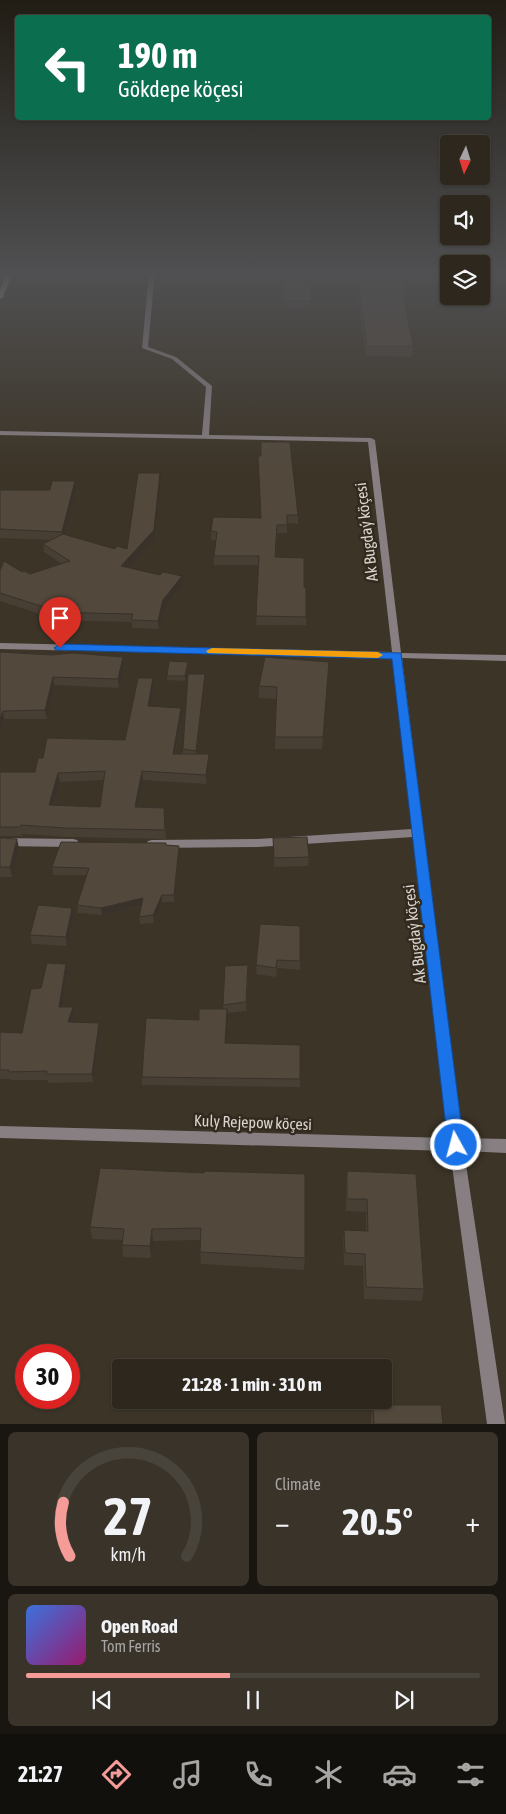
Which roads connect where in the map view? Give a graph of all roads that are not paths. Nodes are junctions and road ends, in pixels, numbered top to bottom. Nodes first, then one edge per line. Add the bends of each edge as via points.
1 (146, 338) edge
2 (0, 433) edge
3 (205, 437) junction
4 (0, 646) edge
5 (397, 656) junction
6 (506, 658) edge
7 (418, 832) junction
8 (0, 842) edge
9 (89, 844) edge
10 (137, 844) edge
11 (0, 1132) edge
12 (456, 1145) junction
13 (506, 1146) edge
14 (496, 1424) edge

1 - 3 street via 145,348 174,358 209,386
2 - 3 street
3 - 5 street, Ak Bugdaý köçesi via 372,440
4 - 5 street
5 - 6 street
5 - 7 street, Ak Bugdaý köçesi
7 - 10 street via 258,843
7 - 12 street, Ak Bugdaý köçesi
8 - 9 street
11 - 12 street, Kuly Rejepow köçesi
12 - 13 street, Kuly Rejepow köçesi
12 - 14 street, Ak Bugdaý köçesi

